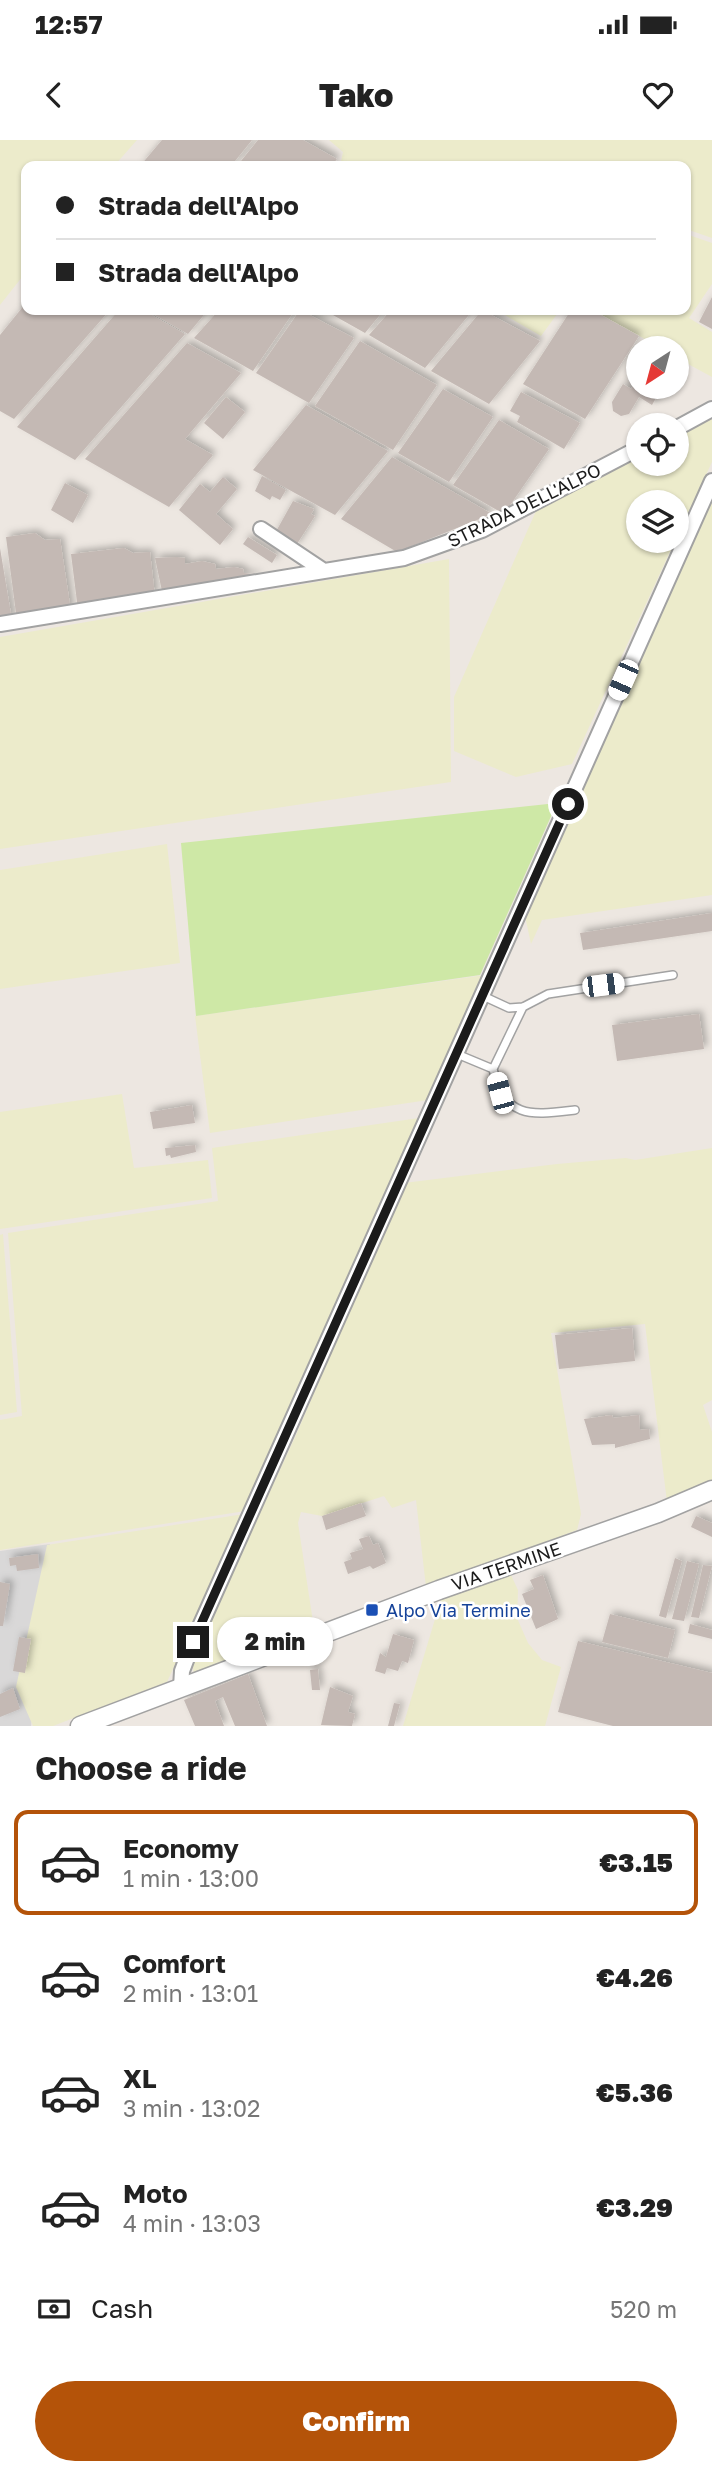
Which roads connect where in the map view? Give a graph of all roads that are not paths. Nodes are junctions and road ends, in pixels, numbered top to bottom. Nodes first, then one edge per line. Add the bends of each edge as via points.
1 (712, 409) edge
2 (689, 421) edge
3 (626, 455) edge
4 (712, 481) edge
5 (261, 528) dead end
6 (324, 572) junction
7 (0, 624) edge
8 (673, 975) dead end
9 (482, 996) junction
10 (523, 1007) junction
11 (456, 1053) junction
12 (493, 1069) junction
13 (575, 1110) dead end
14 (712, 1490) edge
15 (181, 1687) junction
16 (80, 1726) edge

1 - 2 street
3 - 6 street, STRADA DELL'ALPO via 482,530 404,558
4 - 9 street
5 - 6 street
6 - 7 street, STRADA DELL'ALPO
8 - 10 lane via 548,994
9 - 10 lane via 509,1009
9 - 11 street
10 - 12 lane
11 - 12 lane
11 - 15 street via 193,1642
12 - 13 lane via 500,1093 520,1112
14 - 15 street, VIA TERMINE
15 - 16 street

